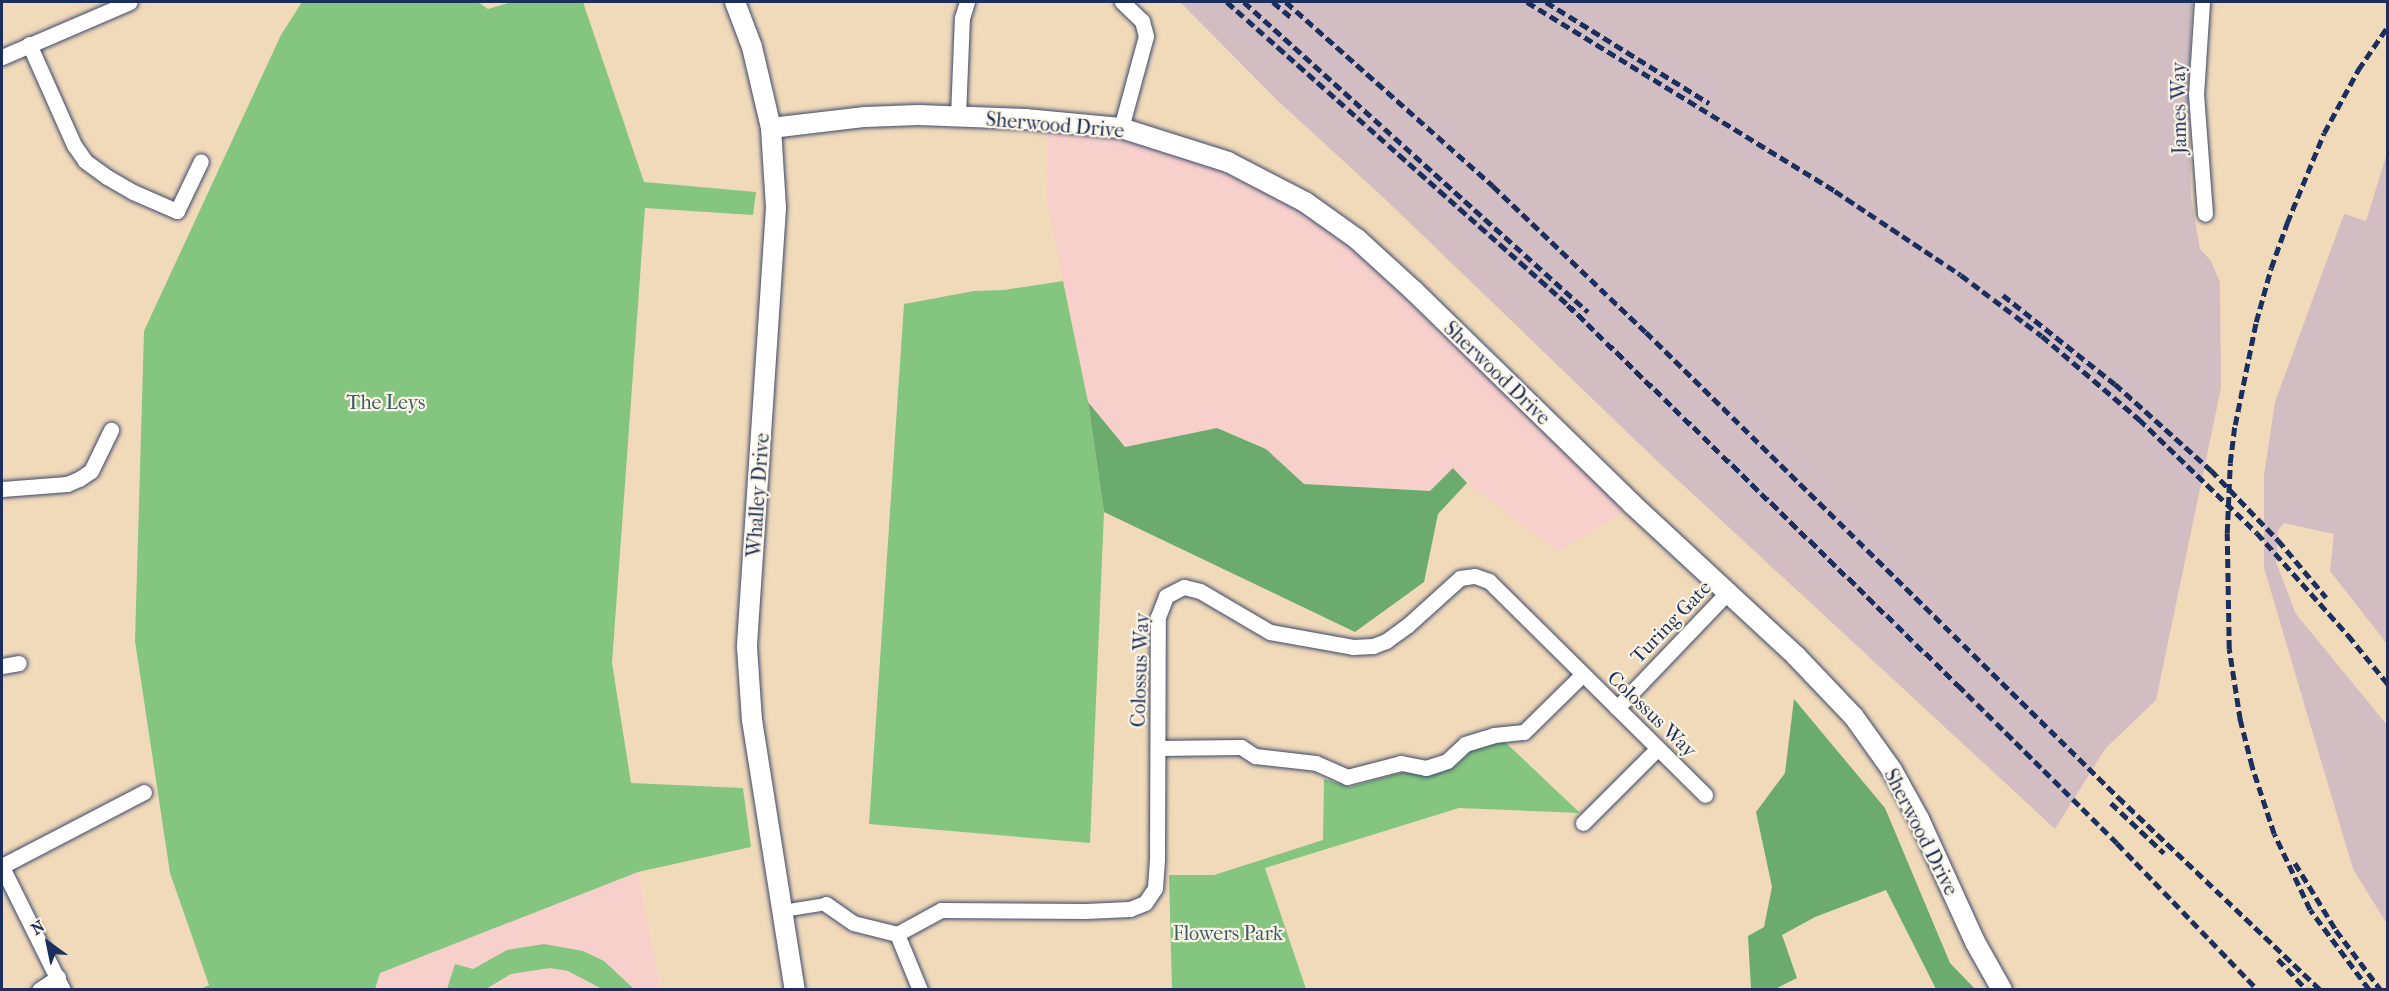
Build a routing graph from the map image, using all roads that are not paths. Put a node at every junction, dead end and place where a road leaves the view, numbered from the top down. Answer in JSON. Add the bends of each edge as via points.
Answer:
{"nodes":[{"id":1,"x":130,"y":2,"type":"edge"},
{"id":2,"x":735,"y":2,"type":"edge"},
{"id":3,"x":967,"y":2,"type":"edge"},
{"id":4,"x":1122,"y":2,"type":"edge"},
{"id":5,"x":2202,"y":2,"type":"edge"},
{"id":6,"x":29,"y":44,"type":"junction"},
{"id":7,"x":2,"y":57,"type":"edge"},
{"id":8,"x":958,"y":116,"type":"junction"},
{"id":9,"x":771,"y":128,"type":"junction"},
{"id":10,"x":1121,"y":128,"type":"junction"},
{"id":11,"x":201,"y":161,"type":"dead end"},
{"id":12,"x":2205,"y":214,"type":"dead end"},
{"id":13,"x":111,"y":430,"type":"dead end"},
{"id":14,"x":2,"y":489,"type":"edge"},
{"id":15,"x":1729,"y":591,"type":"junction"},
{"id":16,"x":19,"y":663,"type":"dead end"},
{"id":17,"x":2,"y":666,"type":"edge"},
{"id":18,"x":1582,"y":675,"type":"junction"},
{"id":19,"x":1617,"y":708,"type":"junction"},
{"id":20,"x":1158,"y":748,"type":"junction"},
{"id":21,"x":1657,"y":749,"type":"junction"},
{"id":22,"x":144,"y":792,"type":"dead end"},
{"id":23,"x":1705,"y":795,"type":"dead end"},
{"id":24,"x":1583,"y":823,"type":"dead end"},
{"id":25,"x":2,"y":867,"type":"edge"},
{"id":26,"x":826,"y":904,"type":"joint"},
{"id":27,"x":783,"y":911,"type":"junction"},
{"id":28,"x":897,"y":934,"type":"junction"},
{"id":29,"x":60,"y":983,"type":"edge"},
{"id":30,"x":39,"y":990,"type":"edge"},
{"id":31,"x":795,"y":990,"type":"edge"},
{"id":32,"x":920,"y":990,"type":"edge"},
{"id":33,"x":2002,"y":990,"type":"edge"}],
"edges":[{"from":1,"to":6,"type":"street"},
{"from":2,"to":9,"type":"street","name":"Whalley Drive","via":[[752,47]]},
{"from":3,"to":8,"type":"street","via":[[962,18]]},
{"from":4,"to":10,"type":"street","via":[[1142,21],[1146,36]]},
{"from":5,"to":12,"type":"street","name":"James Way","via":[[2196,94]]},
{"from":6,"to":7,"type":"street"},
{"from":6,"to":11,"type":"street","via":[[74,145],[106,177],[177,211]]},
{"from":8,"to":9,"type":"street","name":"Sherwood Drive","via":[[864,117]]},
{"from":8,"to":10,"type":"street","name":"Sherwood Drive"},
{"from":9,"to":27,"type":"street","name":"Whalley Drive","via":[[776,208],[747,647],[752,720]]},
{"from":10,"to":15,"type":"street","name":"Sherwood Drive","via":[[1228,162],[1305,202],[1357,239],[1632,504]]},
{"from":13,"to":14,"type":"street","via":[[91,471],[80,479],[67,484]]},
{"from":15,"to":19,"type":"street","name":"Turing Gate"},
{"from":15,"to":33,"type":"street","name":"Sherwood Drive","via":[[1854,717],[1892,770]]},
{"from":16,"to":17,"type":"street"},
{"from":18,"to":19,"type":"street","name":"Colossus Way"},
{"from":18,"to":20,"type":"street","via":[[1524,732],[1494,735],[1465,744],[1447,761],[1426,768],[1401,763],[1347,777],[1316,763],[1255,756],[1241,747]]},
{"from":18,"to":20,"type":"street","name":"Colossus Way","via":[[1489,581],[1474,576],[1451,584],[1386,641],[1353,647],[1270,632],[1200,591],[1184,587],[1166,596],[1158,617]]},
{"from":19,"to":21,"type":"street","name":"Colossus Way"},
{"from":20,"to":28,"type":"street","name":"Colossus Way","via":[[1155,888],[1145,903],[1130,909],[1085,911],[941,910]]},
{"from":21,"to":23,"type":"street","name":"Colossus Way"},
{"from":21,"to":24,"type":"street"},
{"from":22,"to":25,"type":"street"},
{"from":25,"to":29,"type":"street"},
{"from":26,"to":27,"type":"street"},
{"from":26,"to":28,"type":"street","via":[[853,923]]},
{"from":27,"to":31,"type":"street","name":"Whalley Drive"},
{"from":28,"to":32,"type":"street"},
{"from":29,"to":30,"type":"street"}]}
